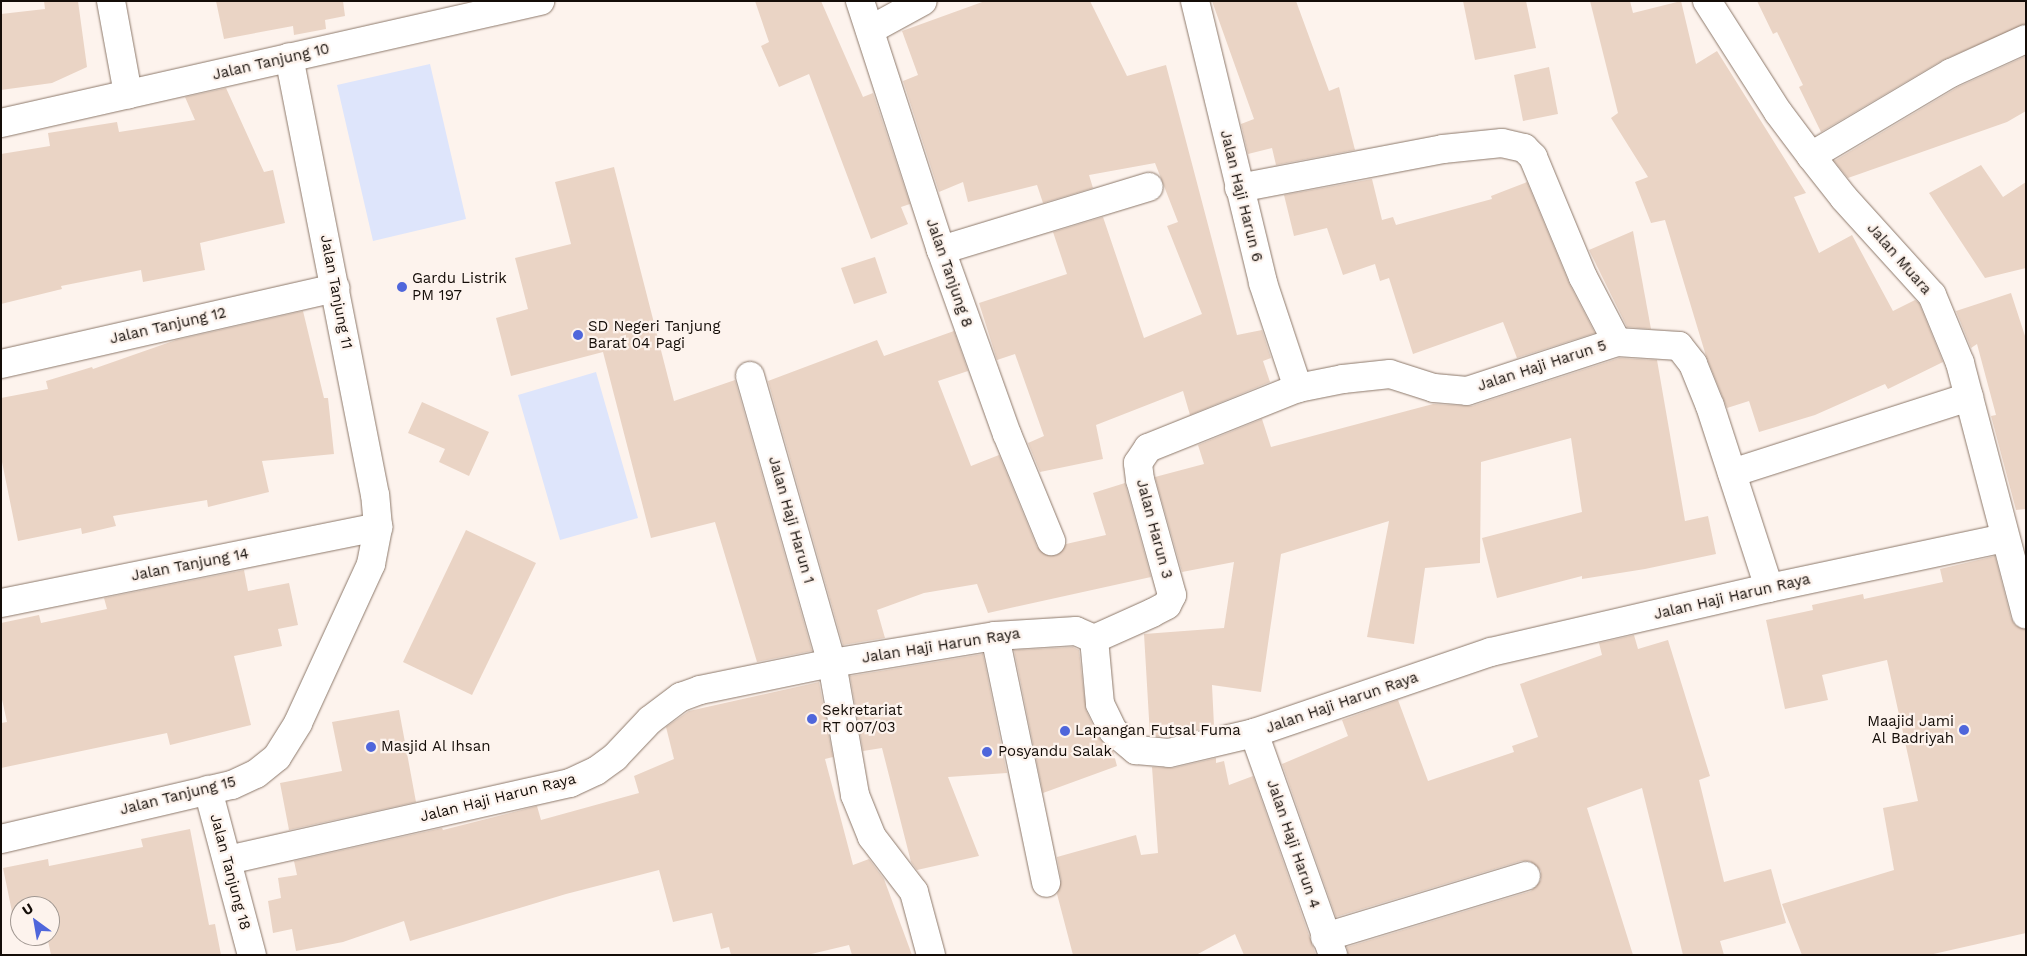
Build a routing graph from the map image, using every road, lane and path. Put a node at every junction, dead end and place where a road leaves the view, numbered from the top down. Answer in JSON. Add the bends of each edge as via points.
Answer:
{"nodes":[{"id":1,"x":111,"y":1,"type":"edge"},
{"id":2,"x":540,"y":1,"type":"edge"},
{"id":3,"x":860,"y":1,"type":"edge"},
{"id":4,"x":923,"y":1,"type":"edge"},
{"id":5,"x":1195,"y":1,"type":"edge"},
{"id":6,"x":1707,"y":1,"type":"edge"},
{"id":7,"x":870,"y":30,"type":"junction"},
{"id":8,"x":2026,"y":39,"type":"edge"},
{"id":9,"x":289,"y":57,"type":"junction"},
{"id":10,"x":128,"y":94,"type":"junction"},
{"id":11,"x":1,"y":123,"type":"edge"},
{"id":12,"x":1811,"y":156,"type":"junction"},
{"id":13,"x":1149,"y":187,"type":"dead end"},
{"id":14,"x":1239,"y":188,"type":"junction"},
{"id":15,"x":941,"y":250,"type":"junction"},
{"id":16,"x":335,"y":288,"type":"junction"},
{"id":17,"x":1617,"y":342,"type":"junction"},
{"id":18,"x":1,"y":364,"type":"edge"},
{"id":19,"x":750,"y":376,"type":"dead end"},
{"id":20,"x":1298,"y":388,"type":"junction"},
{"id":21,"x":1969,"y":397,"type":"junction"},
{"id":22,"x":1732,"y":473,"type":"junction"},
{"id":23,"x":378,"y":527,"type":"junction"},
{"id":24,"x":2004,"y":538,"type":"junction"},
{"id":25,"x":1051,"y":540,"type":"dead end"},
{"id":26,"x":1769,"y":588,"type":"junction"},
{"id":27,"x":1,"y":603,"type":"edge"},
{"id":28,"x":2026,"y":614,"type":"edge"},
{"id":29,"x":995,"y":636,"type":"junction"},
{"id":30,"x":1094,"y":639,"type":"junction"},
{"id":31,"x":832,"y":663,"type":"junction"},
{"id":32,"x":1254,"y":733,"type":"junction"},
{"id":33,"x":208,"y":790,"type":"junction"},
{"id":34,"x":1,"y":839,"type":"edge"},
{"id":35,"x":228,"y":860,"type":"junction"},
{"id":36,"x":1526,"y":876,"type":"dead end"},
{"id":37,"x":1046,"y":883,"type":"dead end"},
{"id":38,"x":1329,"y":946,"type":"edge"},
{"id":39,"x":252,"y":955,"type":"edge"},
{"id":40,"x":931,"y":955,"type":"edge"}],
"edges":[{"from":1,"to":10,"type":"street"},
{"from":2,"to":9,"type":"street","name":"Jalan Tanjung 10"},
{"from":3,"to":7,"type":"street","name":"Jalan Tanjung 8"},
{"from":4,"to":7,"type":"street"},
{"from":5,"to":14,"type":"street","name":"Jalan Haji Harun 6"},
{"from":6,"to":12,"type":"street","name":"Jalan Muara","via":[[1778,112]]},
{"from":7,"to":15,"type":"street","name":"Jalan Tanjung 8"},
{"from":8,"to":12,"type":"street","via":[[1943,77]]},
{"from":9,"to":10,"type":"street","name":"Jalan Tanjung 10"},
{"from":9,"to":16,"type":"street","name":"Jalan Tanjung 11"},
{"from":10,"to":11,"type":"street","name":"Jalan Tanjung 10"},
{"from":12,"to":21,"type":"street","name":"Jalan Muara","via":[[1844,198],[1932,295],[1960,363]]},
{"from":13,"to":15,"type":"street"},
{"from":14,"to":17,"type":"street","via":[[1443,149],[1502,143],[1524,148],[1533,157],[1583,277]]},
{"from":14,"to":20,"type":"street","name":"Jalan Haji Harun 6","via":[[1263,283]]},
{"from":15,"to":25,"type":"street","name":"Jalan Tanjung 8","via":[[1007,434]]},
{"from":16,"to":18,"type":"street","name":"Jalan Tanjung 12"},
{"from":16,"to":23,"type":"street","name":"Jalan Tanjung 11"},
{"from":17,"to":20,"type":"street","name":"Jalan Haji Harun 5","via":[[1467,390],[1434,388],[1390,374]]},
{"from":17,"to":22,"type":"street","name":"Jalan Haji Harun 5","via":[[1679,346],[1693,364]]},
{"from":19,"to":31,"type":"street","name":"Jalan Haji Harun 1"},
{"from":20,"to":30,"type":"street","name":"Jalan Harun 3","via":[[1141,453],[1138,463],[1140,480],[1172,595],[1167,605]]},
{"from":21,"to":22,"type":"street"},
{"from":21,"to":24,"type":"street","name":"Jalan Muara"},
{"from":22,"to":26,"type":"street","name":"Jalan Haji Harun 5"},
{"from":23,"to":27,"type":"street","name":"Jalan Tanjung 14"},
{"from":23,"to":33,"type":"street","name":"Jalan Tanjung 15","via":[[376,549],[358,594],[326,669],[286,744],[256,774]]},
{"from":24,"to":26,"type":"street","name":"Jalan Haji Harun Raya"},
{"from":24,"to":28,"type":"street","name":"Jalan Muara"},
{"from":26,"to":32,"type":"street","name":"Jalan Haji Harun Raya","via":[[1491,652]]},
{"from":29,"to":30,"type":"street","name":"Jalan Haji Harun Raya","via":[[1076,631]]},
{"from":29,"to":31,"type":"street","name":"Jalan Haji Harun Raya"},
{"from":29,"to":37,"type":"street"},
{"from":30,"to":32,"type":"street","name":"Jalan Haji Harun Raya","via":[[1100,704],[1113,731],[1136,750],[1169,753]]},
{"from":31,"to":35,"type":"street","name":"Jalan Haji Harun Raya","via":[[700,690],[681,697],[650,720],[596,772],[570,783]]},
{"from":31,"to":40,"type":"street","name":"Jalan Haji Harun 1","via":[[855,795],[872,837],[914,892]]},
{"from":32,"to":38,"type":"street","name":"Jalan Haji Harun 4"},
{"from":33,"to":34,"type":"street","name":"Jalan Tanjung 15"},
{"from":33,"to":35,"type":"street","name":"Jalan Tanjung 18"},
{"from":35,"to":39,"type":"street","name":"Jalan Tanjung 18"},
{"from":36,"to":38,"type":"street"}]}
